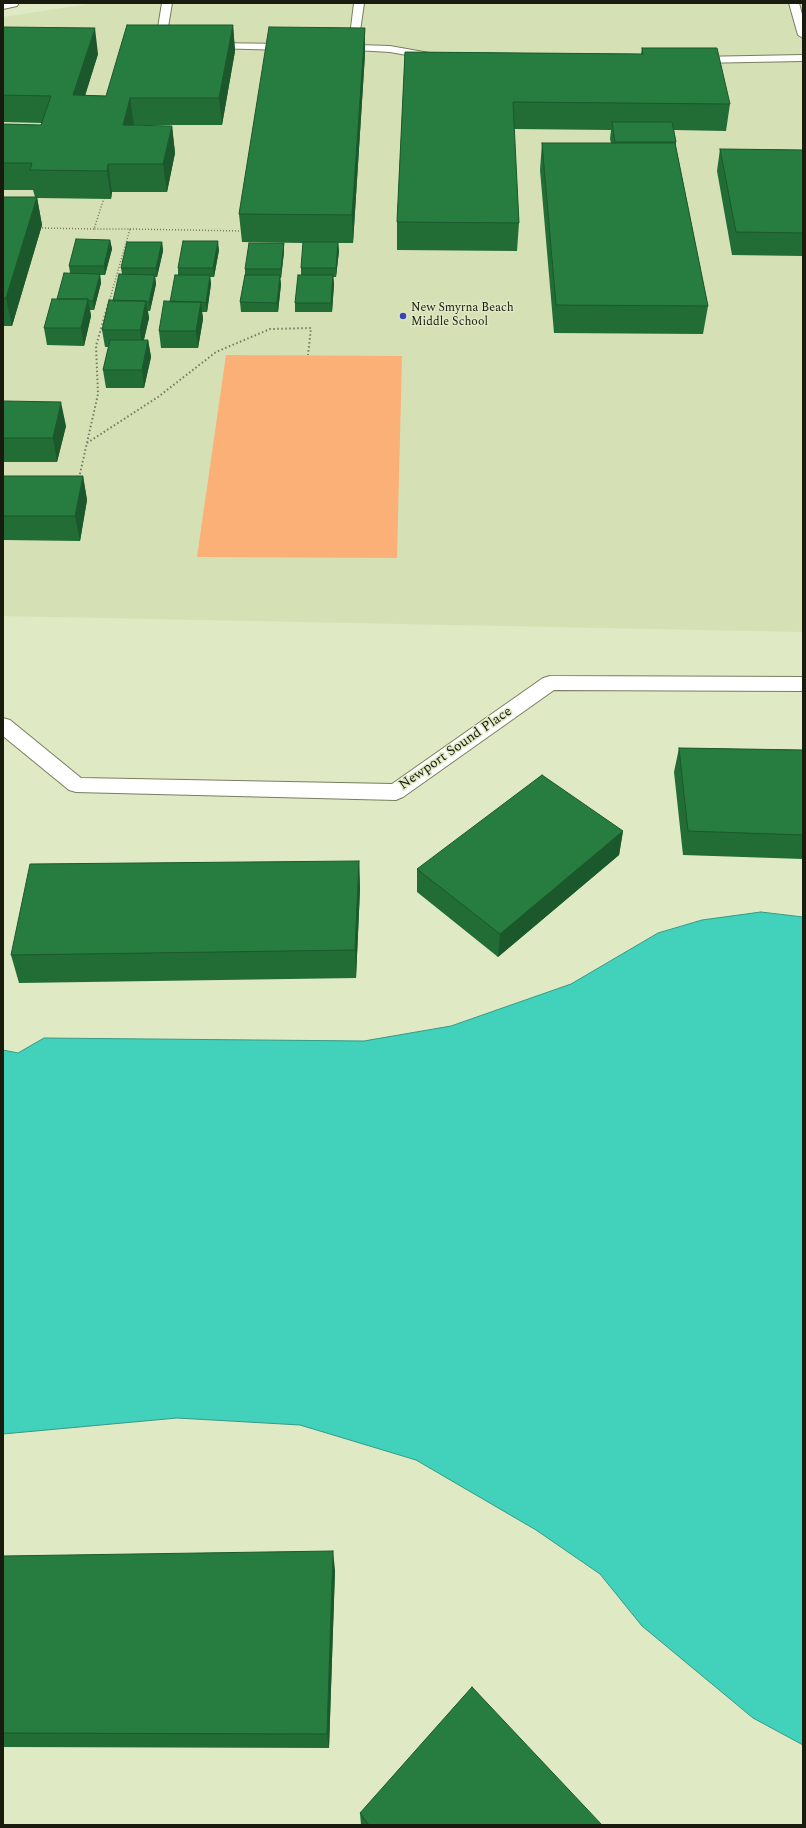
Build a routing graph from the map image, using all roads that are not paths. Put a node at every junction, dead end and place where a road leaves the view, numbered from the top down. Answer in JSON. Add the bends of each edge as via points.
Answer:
{"nodes":[{"id":1,"x":13,"y":3,"type":"edge"},
{"id":2,"x":167,"y":3,"type":"edge"},
{"id":3,"x":359,"y":3,"type":"edge"},
{"id":4,"x":794,"y":3,"type":"edge"},
{"id":5,"x":3,"y":5,"type":"edge"},
{"id":6,"x":803,"y":35,"type":"edge"},
{"id":7,"x":179,"y":46,"type":"edge"},
{"id":8,"x":203,"y":46,"type":"edge"},
{"id":9,"x":298,"y":47,"type":"edge"},
{"id":10,"x":329,"y":47,"type":"edge"},
{"id":11,"x":353,"y":48,"type":"junction"},
{"id":12,"x":443,"y":58,"type":"edge"},
{"id":13,"x":803,"y":58,"type":"edge"},
{"id":14,"x":689,"y":60,"type":"edge"},
{"id":15,"x":803,"y":684,"type":"edge"},
{"id":16,"x":3,"y":725,"type":"edge"}],
"edges":[{"from":1,"to":5,"type":"street"},
{"from":2,"to":7,"type":"lane","via":[[161,40]]},
{"from":3,"to":11,"type":"lane"},
{"from":4,"to":6,"type":"lane"},
{"from":8,"to":9,"type":"lane"},
{"from":10,"to":11,"type":"lane"},
{"from":11,"to":12,"type":"lane","via":[[402,50]]},
{"from":13,"to":14,"type":"lane"},
{"from":15,"to":16,"type":"street","name":"Newport Sound Place","via":[[550,683],[396,792],[76,785]]}]}
